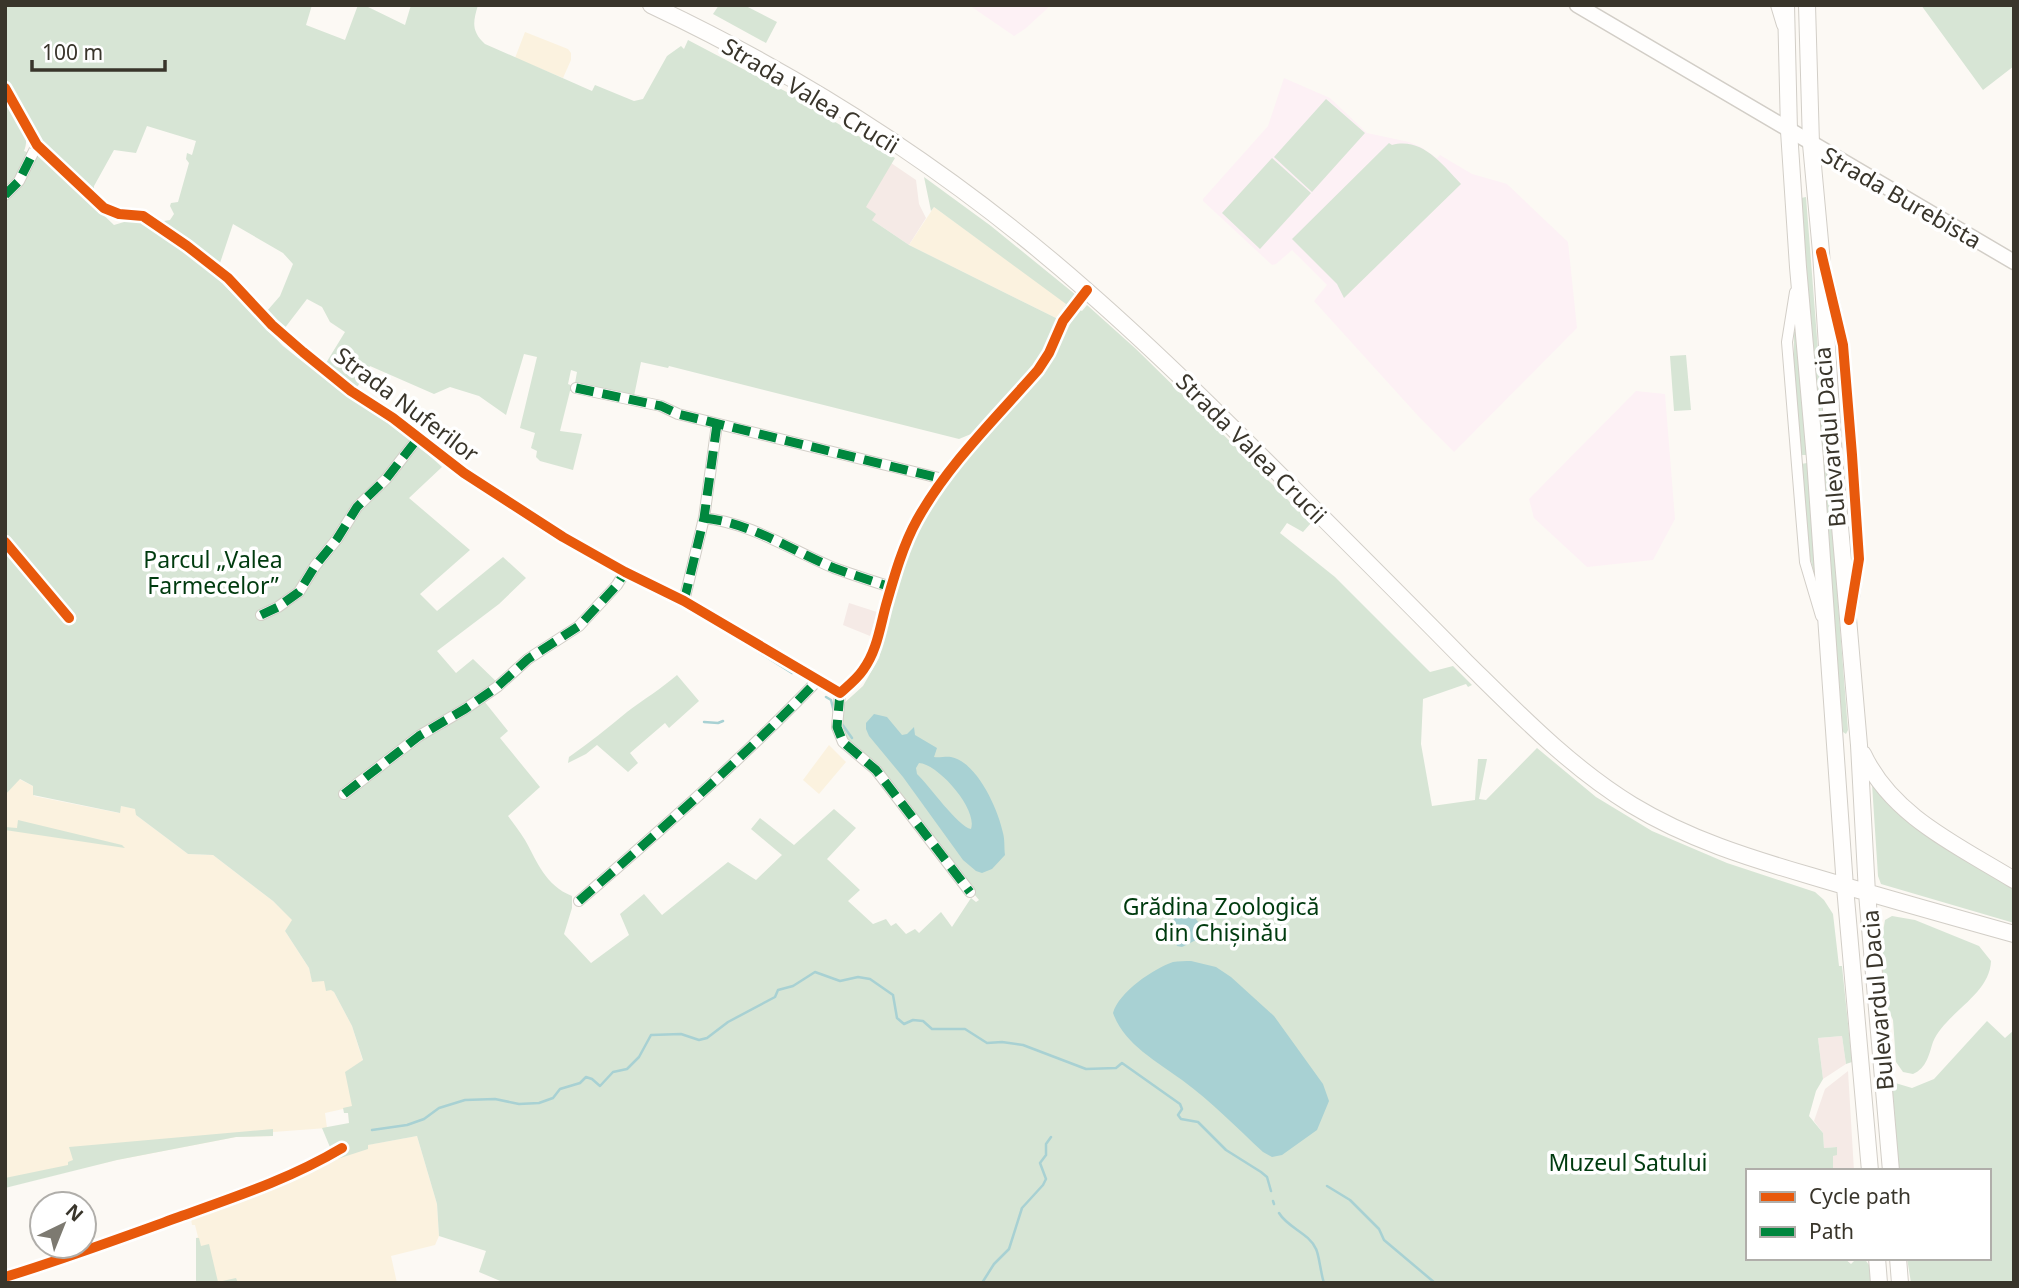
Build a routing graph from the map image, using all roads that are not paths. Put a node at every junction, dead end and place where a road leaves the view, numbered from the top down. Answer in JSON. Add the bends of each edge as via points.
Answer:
{"nodes":[{"id":1,"x":651,"y":5,"type":"edge"},
{"id":2,"x":1577,"y":5,"type":"edge"},
{"id":3,"x":1776,"y":5,"type":"edge"},
{"id":4,"x":1786,"y":5,"type":"edge"},
{"id":5,"x":1807,"y":5,"type":"edge"},
{"id":6,"x":1816,"y":5,"type":"edge"},
{"id":7,"x":1807,"y":23,"type":"junction"},
{"id":8,"x":1785,"y":32,"type":"junction"},
{"id":9,"x":5,"y":89,"type":"edge"},
{"id":10,"x":1789,"y":131,"type":"junction"},
{"id":11,"x":1811,"y":144,"type":"junction"},
{"id":12,"x":37,"y":145,"type":"junction"},
{"id":13,"x":5,"y":195,"type":"edge"},
{"id":14,"x":2014,"y":262,"type":"edge"},
{"id":15,"x":1087,"y":290,"type":"junction"},
{"id":16,"x":576,"y":388,"type":"dead end"},
{"id":17,"x":717,"y":424,"type":"junction"},
{"id":18,"x":419,"y":437,"type":"junction"},
{"id":19,"x":943,"y":479,"type":"junction"},
{"id":20,"x":704,"y":518,"type":"junction"},
{"id":21,"x":5,"y":542,"type":"edge"},
{"id":22,"x":625,"y":572,"type":"junction"},
{"id":23,"x":891,"y":587,"type":"junction"},
{"id":24,"x":684,"y":601,"type":"junction"},
{"id":25,"x":261,"y":615,"type":"dead end"},
{"id":26,"x":69,"y":618,"type":"dead end"},
{"id":27,"x":818,"y":680,"type":"junction"},
{"id":28,"x":840,"y":693,"type":"junction"},
{"id":29,"x":1835,"y":744,"type":"junction"},
{"id":30,"x":1859,"y":745,"type":"junction"},
{"id":31,"x":344,"y":794,"type":"dead end"},
{"id":32,"x":2014,"y":880,"type":"edge"},
{"id":33,"x":1845,"y":887,"type":"junction"},
{"id":34,"x":970,"y":892,"type":"dead end"},
{"id":35,"x":1867,"y":893,"type":"junction"},
{"id":36,"x":579,"y":901,"type":"dead end"},
{"id":37,"x":2014,"y":934,"type":"edge"},
{"id":38,"x":342,"y":1148,"type":"dead end"},
{"id":39,"x":1870,"y":1169,"type":"edge"},
{"id":40,"x":1891,"y":1169,"type":"edge"},
{"id":41,"x":1877,"y":1260,"type":"edge"},
{"id":42,"x":1898,"y":1260,"type":"edge"},
{"id":43,"x":5,"y":1277,"type":"edge"},
{"id":44,"x":1879,"y":1283,"type":"edge"},
{"id":45,"x":1900,"y":1283,"type":"edge"}],
"edges":[{"from":1,"to":15,"type":"main road","name":"Strada Valea Crucii","via":[[752,57],[872,128],[955,185]]},
{"from":2,"to":10,"type":"main road","name":"Strada Burebista"},
{"from":3,"to":8,"type":"street","name":"Bulevardul Dacia"},
{"from":4,"to":8,"type":"main road","name":"Bulevardul Dacia"},
{"from":5,"to":7,"type":"main road","name":"Bulevardul Dacia"},
{"from":6,"to":7,"type":"street","name":"Bulevardul Dacia"},
{"from":7,"to":11,"type":"main road","name":"Bulevardul Dacia"},
{"from":8,"to":10,"type":"main road","name":"Bulevardul Dacia"},
{"from":9,"to":12,"type":"street","name":"Strada Nuferilor"},
{"from":10,"to":11,"type":"main road","name":"Strada Burebista"},
{"from":10,"to":29,"type":"main road","name":"Bulevardul Dacia"},
{"from":11,"to":14,"type":"main road","name":"Strada Burebista"},
{"from":11,"to":30,"type":"main road","name":"Bulevardul Dacia"},
{"from":12,"to":13,"type":"street","via":[[19,181]]},
{"from":12,"to":18,"type":"street","name":"Strada Nuferilor","via":[[104,208],[119,215],[143,216],[187,246],[228,278],[303,352]]},
{"from":15,"to":19,"type":"street","via":[[1063,321],[1038,370]]},
{"from":15,"to":33,"type":"main road","name":"Strada Valea Crucii","via":[[1515,711],[1593,778],[1664,824],[1709,844]]},
{"from":16,"to":17,"type":"street","via":[[661,406]]},
{"from":17,"to":19,"type":"street"},
{"from":17,"to":20,"type":"street"},
{"from":18,"to":22,"type":"street","name":"Strada Nuferilor","via":[[512,505]]},
{"from":18,"to":25,"type":"street","name":"Strada Nuferilor","via":[[357,507],[299,592]]},
{"from":19,"to":23,"type":"street","via":[[916,522]]},
{"from":20,"to":23,"type":"street","via":[[745,526],[835,568]]},
{"from":20,"to":24,"type":"street"},
{"from":21,"to":26,"type":"street"},
{"from":22,"to":24,"type":"street","name":"Strada Nuferilor"},
{"from":22,"to":31,"type":"street","via":[[579,626],[465,709],[411,741]]},
{"from":23,"to":28,"type":"street","via":[[874,651],[859,677]]},
{"from":24,"to":27,"type":"street","name":"Strada Nuferilor"},
{"from":27,"to":28,"type":"street","name":"Strada Nuferilor"},
{"from":27,"to":36,"type":"street","via":[[689,806]]},
{"from":28,"to":34,"type":"street","via":[[837,727],[843,742],[876,770]]},
{"from":29,"to":30,"type":"main road"},
{"from":29,"to":33,"type":"main road","name":"Bulevardul Dacia"},
{"from":30,"to":32,"type":"main road","via":[[1875,779],[1897,804]]},
{"from":30,"to":35,"type":"main road","name":"Bulevardul Dacia"},
{"from":33,"to":35,"type":"main road","name":"Strada Valea Crucii"},
{"from":33,"to":39,"type":"main road","name":"Bulevardul Dacia"},
{"from":35,"to":37,"type":"main road","name":"Strada Valea Crucii"},
{"from":35,"to":40,"type":"main road","name":"Bulevardul Dacia"},
{"from":38,"to":43,"type":"street","via":[[302,1171],[237,1198]]},
{"from":41,"to":44,"type":"main road"},
{"from":42,"to":45,"type":"main road"}]}
